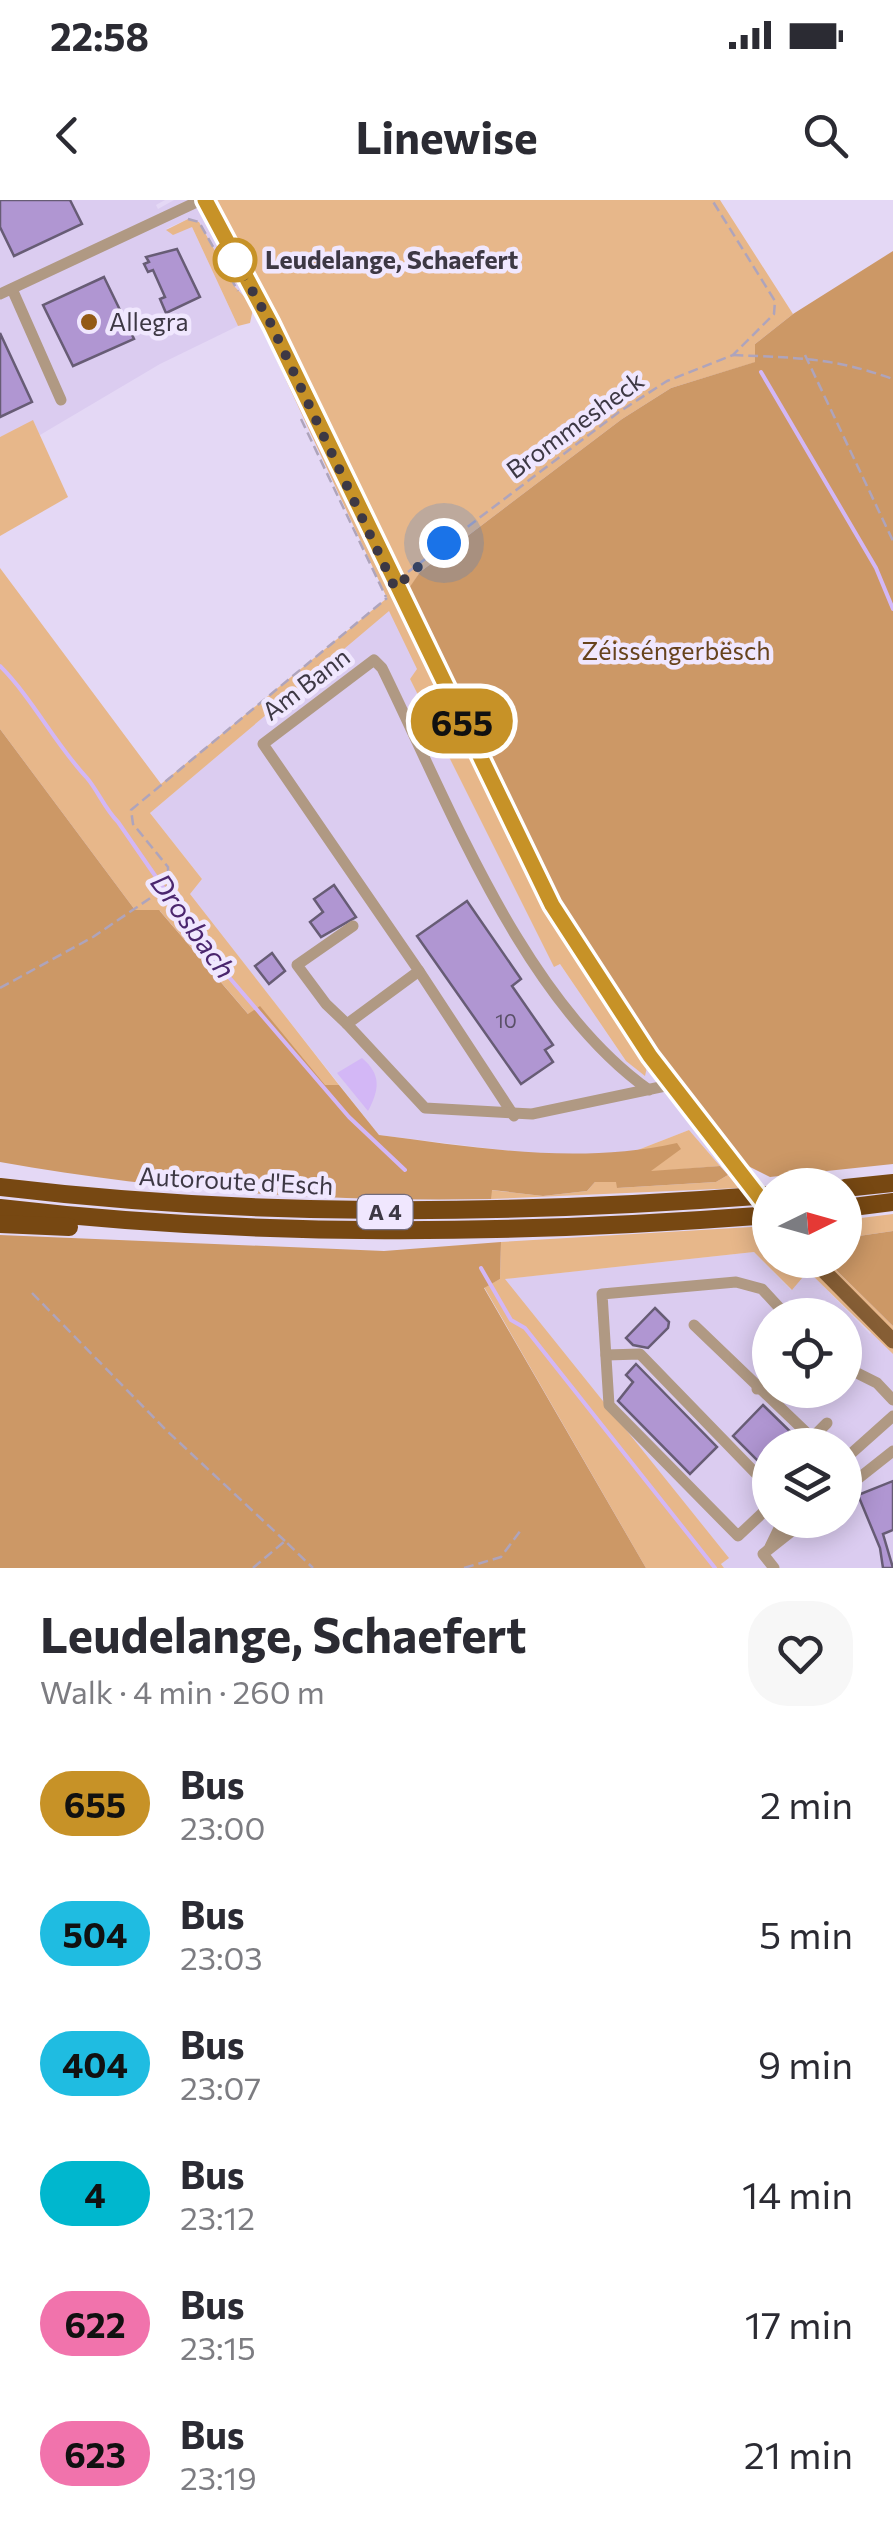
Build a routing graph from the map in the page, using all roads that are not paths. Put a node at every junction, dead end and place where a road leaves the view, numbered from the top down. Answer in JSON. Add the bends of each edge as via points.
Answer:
{"nodes":[{"id":1,"x":203,"y":200,"type":"edge"},
{"id":2,"x":6,"y":292,"type":"edge"},
{"id":3,"x":61,"y":400,"type":"dead end"},
{"id":4,"x":352,"y":926,"type":"dead end"},
{"id":5,"x":419,"y":971,"type":"junction"},
{"id":6,"x":347,"y":1024,"type":"junction"},
{"id":7,"x":670,"y":1086,"type":"junction"},
{"id":8,"x":649,"y":1090,"type":"junction"},
{"id":9,"x":514,"y":1116,"type":"junction"},
{"id":10,"x":0,"y":1179,"type":"edge"},
{"id":11,"x":893,"y":1182,"type":"edge"},
{"id":12,"x":862,"y":1186,"type":"edge"},
{"id":13,"x":0,"y":1187,"type":"edge"},
{"id":14,"x":752,"y":1191,"type":"edge"},
{"id":15,"x":62,"y":1194,"type":"junction"},
{"id":16,"x":752,"y":1196,"type":"edge"},
{"id":17,"x":893,"y":1202,"type":"edge"},
{"id":18,"x":862,"y":1206,"type":"edge"},
{"id":19,"x":0,"y":1208,"type":"edge"},
{"id":20,"x":752,"y":1214,"type":"edge"},
{"id":21,"x":0,"y":1224,"type":"edge"},
{"id":22,"x":447,"y":1232,"type":"junction"},
{"id":23,"x":831,"y":1278,"type":"edge"},
{"id":24,"x":770,"y":1298,"type":"edge"},
{"id":25,"x":694,"y":1326,"type":"dead end"},
{"id":26,"x":893,"y":1340,"type":"edge"},
{"id":27,"x":606,"y":1355,"type":"junction"},
{"id":28,"x":862,"y":1376,"type":"edge"},
{"id":29,"x":752,"y":1384,"type":"edge"},
{"id":30,"x":893,"y":1400,"type":"edge"},
{"id":31,"x":778,"y":1408,"type":"edge"},
{"id":32,"x":893,"y":1416,"type":"edge"},
{"id":33,"x":827,"y":1422,"type":"dead end"},
{"id":34,"x":862,"y":1443,"type":"edge"},
{"id":35,"x":893,"y":1451,"type":"edge"},
{"id":36,"x":752,"y":1469,"type":"edge"},
{"id":37,"x":862,"y":1476,"type":"edge"},
{"id":38,"x":752,"y":1523,"type":"edge"},
{"id":39,"x":774,"y":1538,"type":"edge"},
{"id":40,"x":783,"y":1538,"type":"edge"},
{"id":41,"x":768,"y":1550,"type":"junction"},
{"id":42,"x":774,"y":1568,"type":"edge"}],
"edges":[{"from":1,"to":2,"type":"street"},
{"from":1,"to":7,"type":"main road","via":[[271,324],[390,594],[552,905]]},
{"from":2,"to":3,"type":"street"},
{"from":4,"to":6,"type":"street","via":[[297,964]]},
{"from":5,"to":6,"type":"street"},
{"from":5,"to":8,"type":"street","name":"Am Bann","via":[[263,744],[374,660],[464,834],[481,881],[579,1026]]},
{"from":5,"to":9,"type":"street","name":"Am Bann"},
{"from":6,"to":9,"type":"street","via":[[425,1108]]},
{"from":7,"to":8,"type":"street"},
{"from":7,"to":14,"type":"main road","bridge":true},
{"from":8,"to":9,"type":"street"},
{"from":10,"to":15,"type":"highway"},
{"from":11,"to":12,"type":"highway"},
{"from":13,"to":15,"type":"highway","name":"Autoroute d'Esch","number":"A 4"},
{"from":15,"to":16,"type":"highway","name":"Autoroute d'Esch","number":"A 4","via":[[238,1209],[446,1214]]},
{"from":17,"to":18,"type":"highway"},
{"from":19,"to":22,"type":"highway","name":"Autoroute d'Esch","number":"A 4","via":[[236,1230]]},
{"from":20,"to":22,"type":"highway","name":"Autoroute d'Esch","number":"A 4"},
{"from":21,"to":22,"type":"highway","number":"A 4","via":[[382,1242]]},
{"from":23,"to":26,"type":"main road"},
{"from":24,"to":27,"type":"street","via":[[736,1282],[602,1294]]},
{"from":25,"to":29,"type":"street"},
{"from":27,"to":36,"type":"street","via":[[640,1354]]},
{"from":27,"to":38,"type":"street","via":[[609,1405],[738,1536]]},
{"from":28,"to":30,"type":"street"},
{"from":31,"to":33,"type":"street","via":[[812,1438]]},
{"from":32,"to":34,"type":"street"},
{"from":35,"to":37,"type":"street"},
{"from":39,"to":41,"type":"street"},
{"from":40,"to":41,"type":"street"},
{"from":41,"to":42,"type":"street","via":[[763,1554]]}]}
